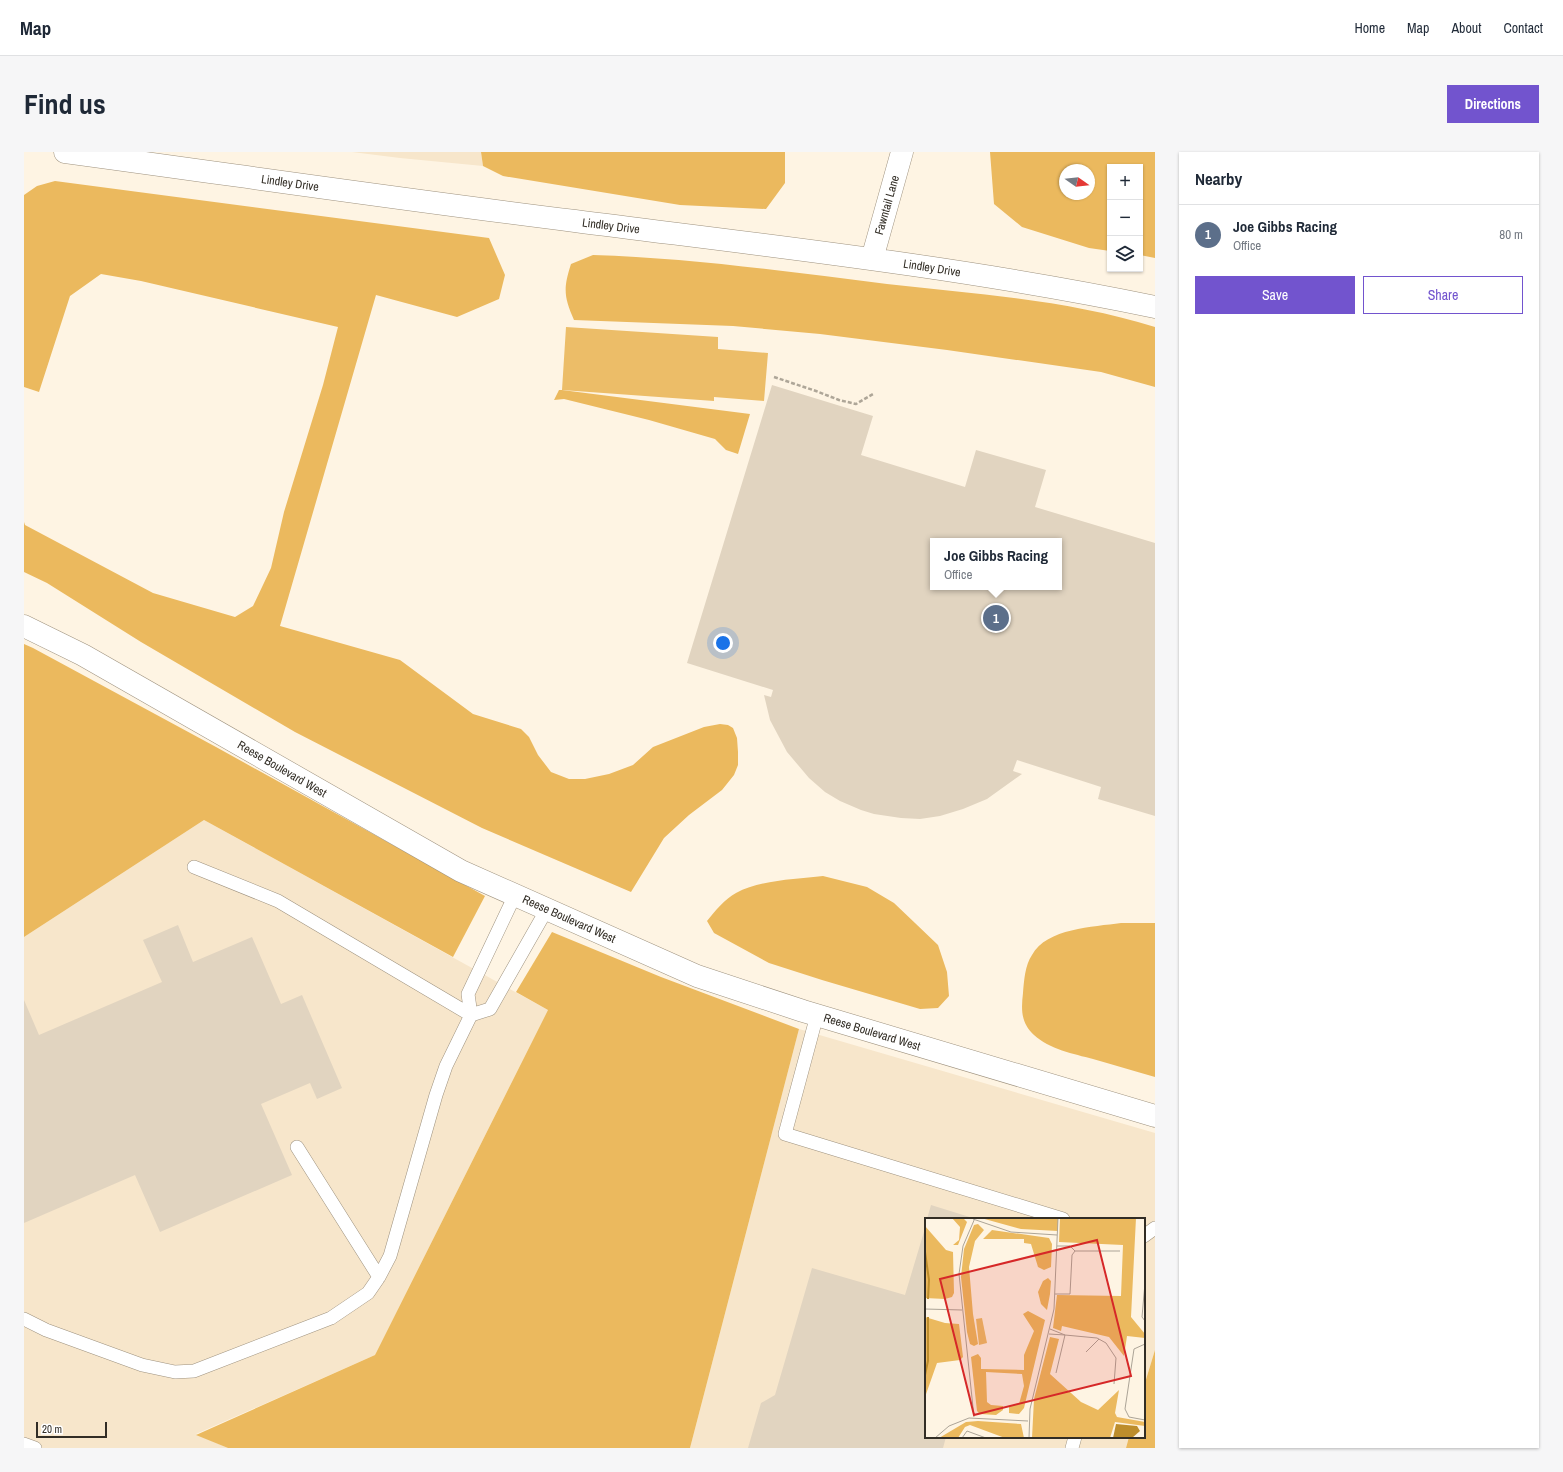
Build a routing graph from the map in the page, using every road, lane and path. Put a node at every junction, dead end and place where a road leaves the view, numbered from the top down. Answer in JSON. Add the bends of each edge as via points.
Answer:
{"nodes":[{"id":1,"x":65,"y":152,"type":"edge"},
{"id":2,"x":902,"y":152,"type":"edge"},
{"id":3,"x":872,"y":259,"type":"junction"},
{"id":4,"x":1155,"y":307,"type":"edge"},
{"id":5,"x":774,"y":377,"type":"dead end"},
{"id":6,"x":873,"y":394,"type":"dead end"},
{"id":7,"x":24,"y":626,"type":"edge"},
{"id":8,"x":194,"y":867,"type":"dead end"},
{"id":9,"x":515,"y":895,"type":"junction"},
{"id":10,"x":547,"y":909,"type":"junction"},
{"id":11,"x":471,"y":1015,"type":"junction"},
{"id":12,"x":817,"y":1015,"type":"junction"},
{"id":13,"x":1155,"y":1116,"type":"edge"},
{"id":14,"x":297,"y":1147,"type":"dead end"},
{"id":15,"x":1060,"y":1218,"type":"edge"},
{"id":16,"x":1155,"y":1228,"type":"edge"},
{"id":17,"x":1145,"y":1235,"type":"edge"},
{"id":18,"x":379,"y":1277,"type":"junction"},
{"id":19,"x":24,"y":1319,"type":"edge"},
{"id":20,"x":1075,"y":1438,"type":"edge"},
{"id":21,"x":24,"y":1444,"type":"edge"},
{"id":22,"x":35,"y":1448,"type":"edge"},
{"id":23,"x":1072,"y":1448,"type":"edge"}],
"edges":[{"from":1,"to":3,"type":"street","name":"Lindley Drive"},
{"from":2,"to":3,"type":"street","name":"Fawntail Lane"},
{"from":3,"to":4,"type":"street","name":"Lindley Drive","via":[[1070,289]]},
{"from":5,"to":6,"type":"path","via":[[856,404]]},
{"from":7,"to":9,"type":"street","name":"Reese Boulevard West","via":[[83,656],[461,870]]},
{"from":8,"to":11,"type":"lane","via":[[278,901]]},
{"from":9,"to":10,"type":"street","name":"Reese Boulevard West"},
{"from":9,"to":11,"type":"lane","via":[[468,994]]},
{"from":10,"to":11,"type":"lane","via":[[490,1009]]},
{"from":10,"to":12,"type":"street","name":"Reese Boulevard West","via":[[697,976]]},
{"from":11,"to":18,"type":"lane","via":[[446,1066],[390,1256]]},
{"from":12,"to":13,"type":"street","name":"Reese Boulevard West"},
{"from":12,"to":15,"type":"lane","via":[[785,1134]]},
{"from":14,"to":18,"type":"lane"},
{"from":16,"to":17,"type":"lane"},
{"from":18,"to":19,"type":"lane","via":[[368,1293],[331,1318],[194,1371],[175,1372],[142,1365],[46,1330]]},
{"from":20,"to":23,"type":"lane"},
{"from":21,"to":22,"type":"lane"}]}
